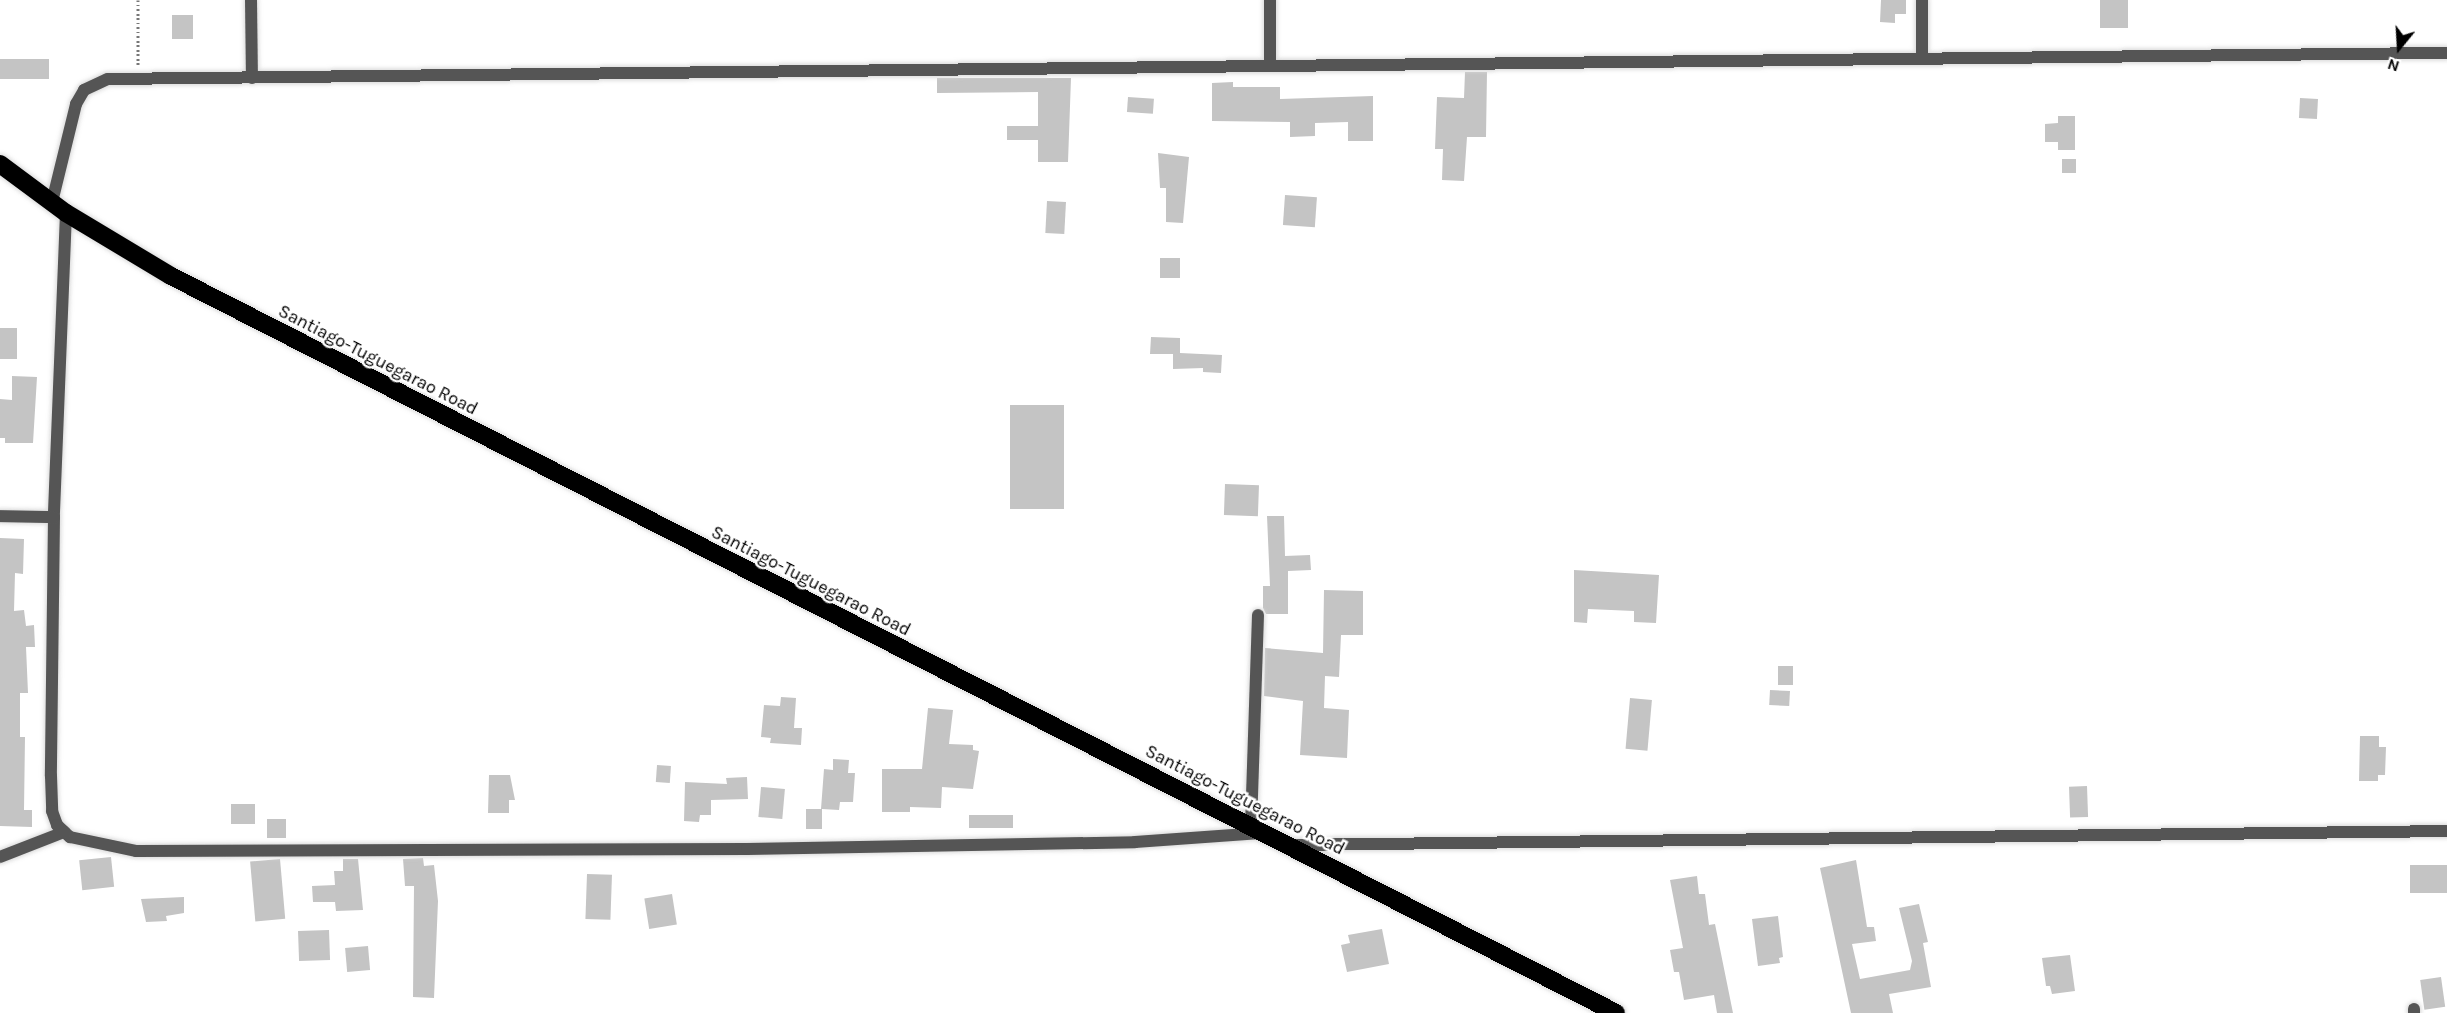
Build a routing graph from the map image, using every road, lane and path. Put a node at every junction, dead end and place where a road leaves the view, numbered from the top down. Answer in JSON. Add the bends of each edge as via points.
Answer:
{"nodes":[{"id":1,"x":138,"y":0,"type":"edge"},
{"id":2,"x":251,"y":0,"type":"edge"},
{"id":3,"x":1270,"y":0,"type":"edge"},
{"id":4,"x":1922,"y":0,"type":"edge"},
{"id":5,"x":2447,"y":53,"type":"edge"},
{"id":6,"x":1923,"y":58,"type":"junction"},
{"id":7,"x":1270,"y":66,"type":"junction"},
{"id":8,"x":252,"y":78,"type":"junction"},
{"id":9,"x":138,"y":79,"type":"junction"},
{"id":10,"x":0,"y":164,"type":"edge"},
{"id":11,"x":59,"y":208,"type":"junction"},
{"id":12,"x":0,"y":516,"type":"edge"},
{"id":13,"x":54,"y":517,"type":"junction"},
{"id":14,"x":1258,"y":615,"type":"dead end"},
{"id":15,"x":1258,"y":830,"type":"junction"},
{"id":16,"x":2447,"y":831,"type":"edge"},
{"id":17,"x":64,"y":832,"type":"junction"},
{"id":18,"x":1288,"y":845,"type":"junction"},
{"id":19,"x":0,"y":857,"type":"edge"},
{"id":20,"x":1616,"y":1013,"type":"edge"}],
"edges":[{"from":1,"to":9,"type":"path"},
{"from":2,"to":8,"type":"street"},
{"from":3,"to":7,"type":"street"},
{"from":4,"to":6,"type":"street"},
{"from":5,"to":6,"type":"street"},
{"from":6,"to":7,"type":"street"},
{"from":7,"to":8,"type":"street"},
{"from":8,"to":9,"type":"street"},
{"from":9,"to":11,"type":"street","via":[[108,79],[84,90],[71,121]]},
{"from":10,"to":11,"type":"highway","name":"Santiago-Tuguegarao Road"},
{"from":11,"to":13,"type":"street"},
{"from":11,"to":15,"type":"highway","name":"Santiago-Tuguegarao Road","via":[[171,276],[307,347]]},
{"from":12,"to":13,"type":"street"},
{"from":13,"to":17,"type":"street","via":[[52,812]]},
{"from":14,"to":15,"type":"street"},
{"from":15,"to":17,"type":"street","via":[[1135,842],[759,849],[136,851],[86,842]]},
{"from":15,"to":18,"type":"highway","name":"Santiago-Tuguegarao Road"},
{"from":16,"to":18,"type":"street"},
{"from":17,"to":19,"type":"street"},
{"from":18,"to":20,"type":"highway","name":"Santiago-Tuguegarao Road"}]}
